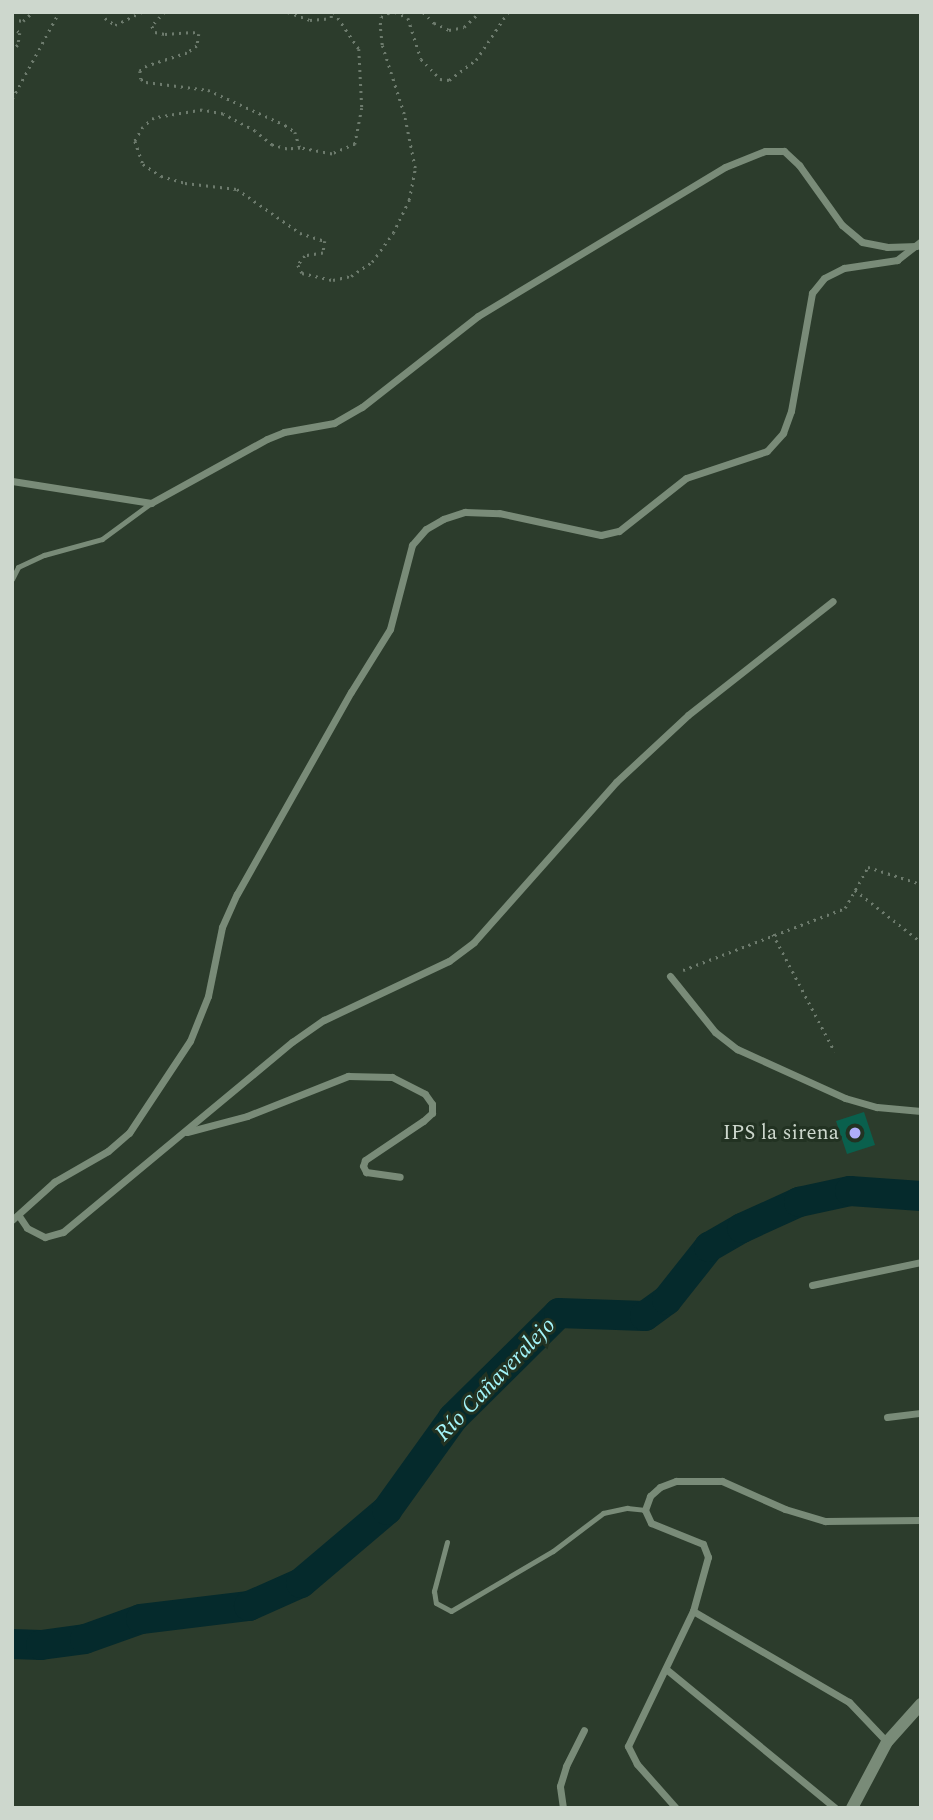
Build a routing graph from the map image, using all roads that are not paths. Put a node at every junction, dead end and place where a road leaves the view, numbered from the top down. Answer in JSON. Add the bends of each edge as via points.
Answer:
{"nodes":[{"id":1,"x":919,"y":244,"type":"edge"},
{"id":2,"x":12,"y":481,"type":"edge"},
{"id":3,"x":151,"y":503,"type":"junction"},
{"id":4,"x":12,"y":579,"type":"edge"},
{"id":5,"x":833,"y":601,"type":"dead end"},
{"id":6,"x":670,"y":976,"type":"road end"},
{"id":7,"x":921,"y":1111,"type":"edge"},
{"id":8,"x":183,"y":1133,"type":"junction"},
{"id":9,"x":400,"y":1177,"type":"dead end"},
{"id":10,"x":16,"y":1218,"type":"edge"},
{"id":11,"x":921,"y":1262,"type":"edge"},
{"id":12,"x":812,"y":1285,"type":"dead end"},
{"id":13,"x":921,"y":1413,"type":"edge"},
{"id":14,"x":887,"y":1418,"type":"dead end"},
{"id":15,"x":645,"y":1510,"type":"junction"},
{"id":16,"x":921,"y":1520,"type":"edge"},
{"id":17,"x":447,"y":1542,"type":"dead end"},
{"id":18,"x":693,"y":1611,"type":"junction"},
{"id":19,"x":666,"y":1670,"type":"junction"},
{"id":20,"x":921,"y":1704,"type":"edge"},
{"id":21,"x":584,"y":1730,"type":"dead end"},
{"id":22,"x":887,"y":1742,"type":"junction"},
{"id":23,"x":562,"y":1808,"type":"edge"},
{"id":24,"x":676,"y":1808,"type":"edge"},
{"id":25,"x":835,"y":1808,"type":"edge"},
{"id":26,"x":852,"y":1808,"type":"edge"}],
"edges":[{"from":1,"to":3,"type":"street","via":[[887,247],[862,242],[842,225],[784,151],[746,157],[478,316],[353,412],[334,423],[267,439]]},
{"from":1,"to":10,"type":"street","via":[[897,260],[844,268],[824,278],[812,293],[790,411],[783,433],[767,451],[686,478],[619,531],[601,535],[499,513],[465,512],[426,529],[412,545],[390,629],[237,894],[222,927],[208,996],[190,1041],[129,1133],[108,1152],[54,1182]]},
{"from":2,"to":3,"type":"street"},
{"from":3,"to":4,"type":"lane","via":[[102,539],[44,555],[18,567]]},
{"from":5,"to":8,"type":"street","via":[[688,715],[616,782],[474,942],[449,961],[324,1020]]},
{"from":6,"to":7,"type":"street","via":[[715,1032],[737,1049],[845,1098]]},
{"from":8,"to":9,"type":"street","via":[[247,1116],[348,1076],[393,1077],[419,1090],[432,1104],[432,1113],[423,1121],[365,1160],[366,1172]]},
{"from":8,"to":10,"type":"street","via":[[63,1232],[45,1237]]},
{"from":11,"to":12,"type":"street"},
{"from":13,"to":14,"type":"street"},
{"from":15,"to":16,"type":"street","via":[[660,1487],[697,1479],[722,1481],[825,1521]]},
{"from":15,"to":17,"type":"lane","via":[[603,1513],[553,1550],[452,1611],[436,1603],[434,1591]]},
{"from":15,"to":18,"type":"street","via":[[651,1523],[703,1544],[708,1558]]},
{"from":18,"to":19,"type":"street"},
{"from":18,"to":22,"type":"street","via":[[849,1702]]},
{"from":19,"to":24,"type":"street","via":[[628,1746],[637,1764]]},
{"from":19,"to":25,"type":"street"},
{"from":20,"to":22,"type":"street"},
{"from":21,"to":23,"type":"street","via":[[566,1766]]},
{"from":22,"to":26,"type":"street"}]}
